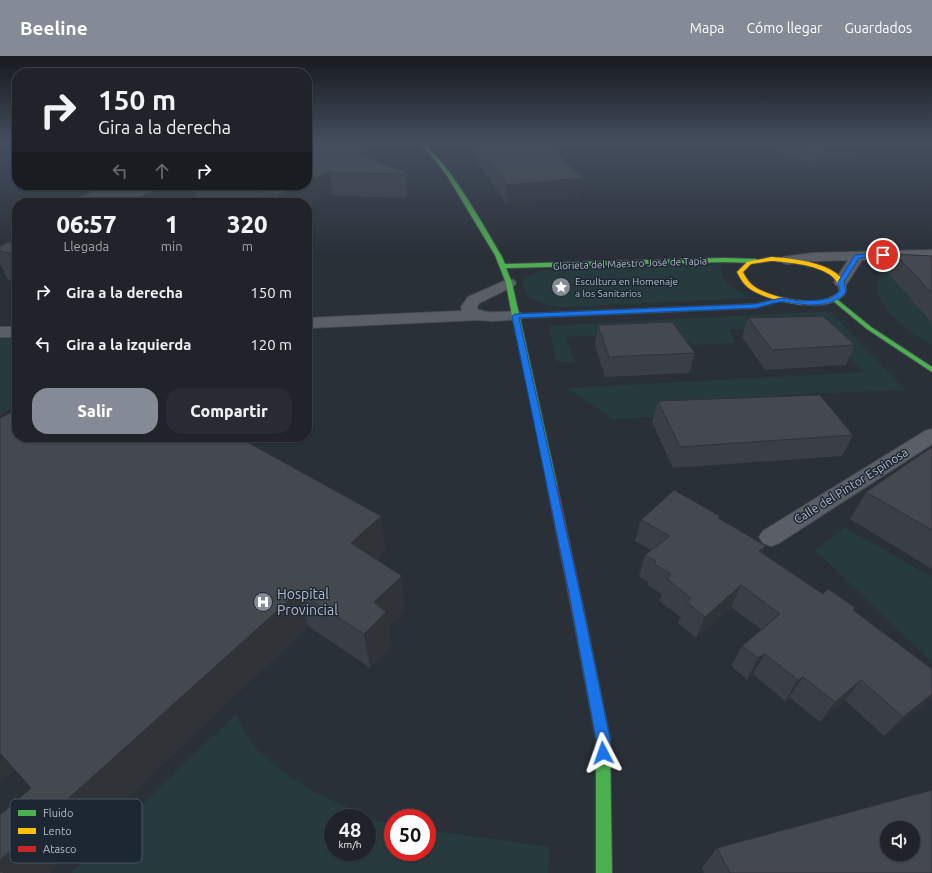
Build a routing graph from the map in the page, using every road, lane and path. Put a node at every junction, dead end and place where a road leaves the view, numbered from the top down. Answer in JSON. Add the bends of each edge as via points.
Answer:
{"nodes":[{"id":1,"x":452,"y":180,"type":"edge"},
{"id":2,"x":932,"y":254,"type":"edge"},
{"id":3,"x":857,"y":257,"type":"junction"},
{"id":4,"x":788,"y":260,"type":"junction"},
{"id":5,"x":756,"y":261,"type":"junction"},
{"id":6,"x":504,"y":266,"type":"junction"},
{"id":7,"x":841,"y":282,"type":"junction"},
{"id":8,"x":510,"y":283,"type":"junction"},
{"id":9,"x":834,"y":299,"type":"junction"},
{"id":10,"x":781,"y":300,"type":"junction"},
{"id":11,"x":476,"y":315,"type":"junction"},
{"id":12,"x":515,"y":316,"type":"junction"},
{"id":13,"x":312,"y":322,"type":"edge"},
{"id":14,"x":0,"y":332,"type":"edge"},
{"id":15,"x":12,"y":332,"type":"edge"},
{"id":16,"x":932,"y":370,"type":"edge"},
{"id":17,"x":932,"y":435,"type":"edge"},
{"id":18,"x":770,"y":537,"type":"dead end"},
{"id":19,"x":604,"y":873,"type":"edge"}],
"edges":[{"from":1,"to":6,"type":"main road"},
{"from":2,"to":3,"type":"street","name":"Glorieta del Maestro José de Tapia"},
{"from":3,"to":4,"type":"street","name":"Glorieta del Maestro José de Tapia"},
{"from":3,"to":7,"type":"street"},
{"from":4,"to":5,"type":"main road","name":"Glorieta del Maestro José de Tapia"},
{"from":4,"to":7,"type":"main road","name":"Glorieta del Maestro José de Tapia","via":[[822,269]]},
{"from":5,"to":6,"type":"main road","name":"Glorieta del Maestro José de Tapia"},
{"from":5,"to":10,"type":"main road","name":"Glorieta del Maestro José de Tapia","via":[[743,267],[740,272],[744,281],[758,291]]},
{"from":6,"to":8,"type":"main road"},
{"from":7,"to":9,"type":"main road","via":[[843,292]]},
{"from":8,"to":11,"type":"street","via":[[473,300],[470,308]]},
{"from":8,"to":12,"type":"main road"},
{"from":9,"to":10,"type":"main road","name":"Glorieta del Maestro José de Tapia","via":[[811,303]]},
{"from":9,"to":16,"type":"main road","via":[[869,328]]},
{"from":10,"to":12,"type":"main road","name":"Glorieta del Maestro José de Tapia","via":[[756,306]]},
{"from":11,"to":12,"type":"street"},
{"from":11,"to":13,"type":"street"},
{"from":12,"to":19,"type":"main road","via":[[575,593],[603,739]]},
{"from":14,"to":15,"type":"street"},
{"from":17,"to":18,"type":"street","name":"Calle del Pintor Espinosa"}]}
